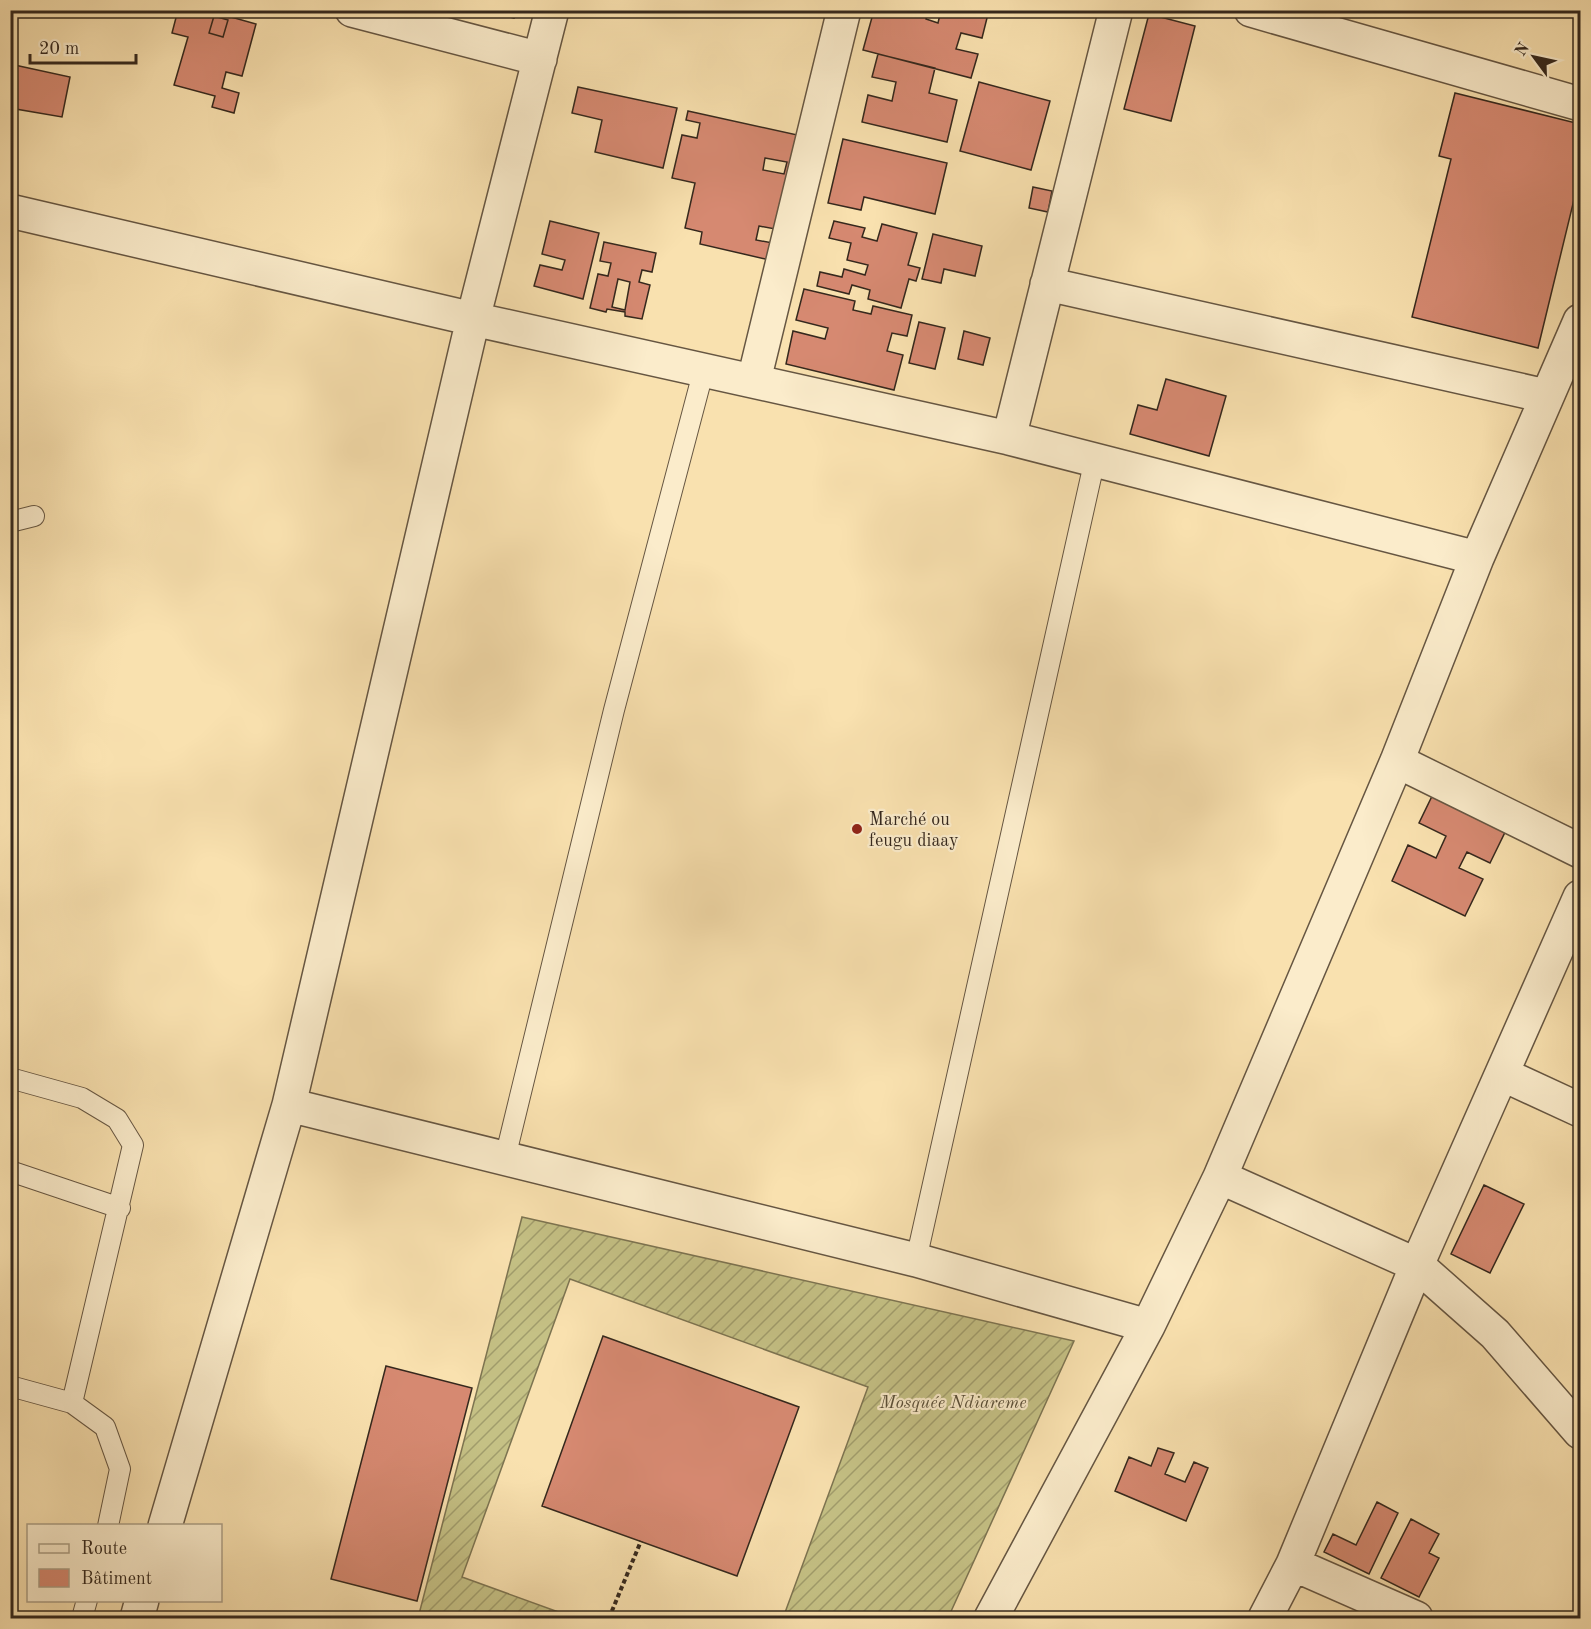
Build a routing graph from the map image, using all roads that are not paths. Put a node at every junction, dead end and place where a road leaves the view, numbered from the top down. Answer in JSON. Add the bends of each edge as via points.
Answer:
{"nodes":[{"id":1,"x":352,"y":10,"type":"edge"},
{"id":2,"x":552,"y":10,"type":"edge"},
{"id":3,"x":844,"y":10,"type":"edge"},
{"id":4,"x":1116,"y":10,"type":"edge"},
{"id":5,"x":1251,"y":10,"type":"edge"},
{"id":6,"x":540,"y":59,"type":"junction"},
{"id":7,"x":1581,"y":104,"type":"edge"},
{"id":8,"x":10,"y":211,"type":"edge"},
{"id":9,"x":1047,"y":284,"type":"junction"},
{"id":10,"x":473,"y":318,"type":"junction"},
{"id":11,"x":1577,"y":339,"type":"edge"},
{"id":12,"x":704,"y":369,"type":"junction"},
{"id":13,"x":754,"y":380,"type":"junction"},
{"id":14,"x":1546,"y":396,"type":"junction"},
{"id":15,"x":1009,"y":438,"type":"junction"},
{"id":16,"x":1095,"y":459,"type":"junction"},
{"id":17,"x":34,"y":516,"type":"dead end"},
{"id":18,"x":10,"y":522,"type":"edge"},
{"id":19,"x":1477,"y":558,"type":"junction"},
{"id":20,"x":1396,"y":761,"type":"junction"},
{"id":21,"x":1581,"y":851,"type":"edge"},
{"id":22,"x":1581,"y":897,"type":"edge"},
{"id":23,"x":1502,"y":1074,"type":"junction"},
{"id":24,"x":10,"y":1078,"type":"edge"},
{"id":25,"x":290,"y":1105,"type":"junction"},
{"id":26,"x":1581,"y":1110,"type":"edge"},
{"id":27,"x":505,"y":1158,"type":"junction"},
{"id":28,"x":10,"y":1171,"type":"edge"},
{"id":29,"x":1220,"y":1177,"type":"junction"},
{"id":30,"x":120,"y":1208,"type":"junction"},
{"id":31,"x":916,"y":1260,"type":"junction"},
{"id":32,"x":1417,"y":1265,"type":"junction"},
{"id":33,"x":1148,"y":1326,"type":"junction"},
{"id":34,"x":10,"y":1386,"type":"edge"},
{"id":35,"x":72,"y":1403,"type":"junction"},
{"id":36,"x":1581,"y":1432,"type":"edge"},
{"id":37,"x":108,"y":1524,"type":"edge"},
{"id":38,"x":166,"y":1524,"type":"edge"},
{"id":39,"x":1293,"y":1564,"type":"junction"},
{"id":40,"x":86,"y":1602,"type":"edge"},
{"id":41,"x":141,"y":1602,"type":"edge"},
{"id":42,"x":82,"y":1618,"type":"edge"},
{"id":43,"x":137,"y":1618,"type":"edge"},
{"id":44,"x":991,"y":1618,"type":"edge"},
{"id":45,"x":1265,"y":1618,"type":"edge"},
{"id":46,"x":1416,"y":1618,"type":"edge"}],
"edges":[{"from":1,"to":6,"type":"street"},
{"from":2,"to":6,"type":"street"},
{"from":3,"to":13,"type":"street"},
{"from":4,"to":9,"type":"street"},
{"from":5,"to":7,"type":"street"},
{"from":6,"to":10,"type":"street"},
{"from":8,"to":10,"type":"street"},
{"from":9,"to":14,"type":"street"},
{"from":9,"to":15,"type":"street"},
{"from":10,"to":12,"type":"street"},
{"from":10,"to":25,"type":"street"},
{"from":11,"to":14,"type":"street"},
{"from":12,"to":13,"type":"street"},
{"from":12,"to":27,"type":"lane","via":[[614,710]]},
{"from":13,"to":15,"type":"street"},
{"from":14,"to":19,"type":"street"},
{"from":15,"to":16,"type":"street"},
{"from":16,"to":19,"type":"street"},
{"from":16,"to":31,"type":"lane"},
{"from":17,"to":18,"type":"lane"},
{"from":19,"to":20,"type":"street"},
{"from":20,"to":21,"type":"street"},
{"from":20,"to":29,"type":"street"},
{"from":22,"to":23,"type":"street"},
{"from":23,"to":26,"type":"street"},
{"from":23,"to":32,"type":"street"},
{"from":24,"to":30,"type":"lane","via":[[82,1098],[117,1119],[133,1145]]},
{"from":25,"to":27,"type":"street"},
{"from":25,"to":38,"type":"street"},
{"from":27,"to":31,"type":"street"},
{"from":28,"to":30,"type":"lane"},
{"from":29,"to":32,"type":"street"},
{"from":29,"to":33,"type":"street"},
{"from":30,"to":35,"type":"lane"},
{"from":31,"to":33,"type":"street"},
{"from":32,"to":36,"type":"street","via":[[1495,1334]]},
{"from":32,"to":39,"type":"street"},
{"from":33,"to":44,"type":"street"},
{"from":34,"to":35,"type":"lane"},
{"from":35,"to":37,"type":"lane","via":[[105,1427],[120,1469]]},
{"from":39,"to":45,"type":"street"},
{"from":39,"to":46,"type":"street"},
{"from":40,"to":42,"type":"lane"},
{"from":41,"to":43,"type":"street"}]}
